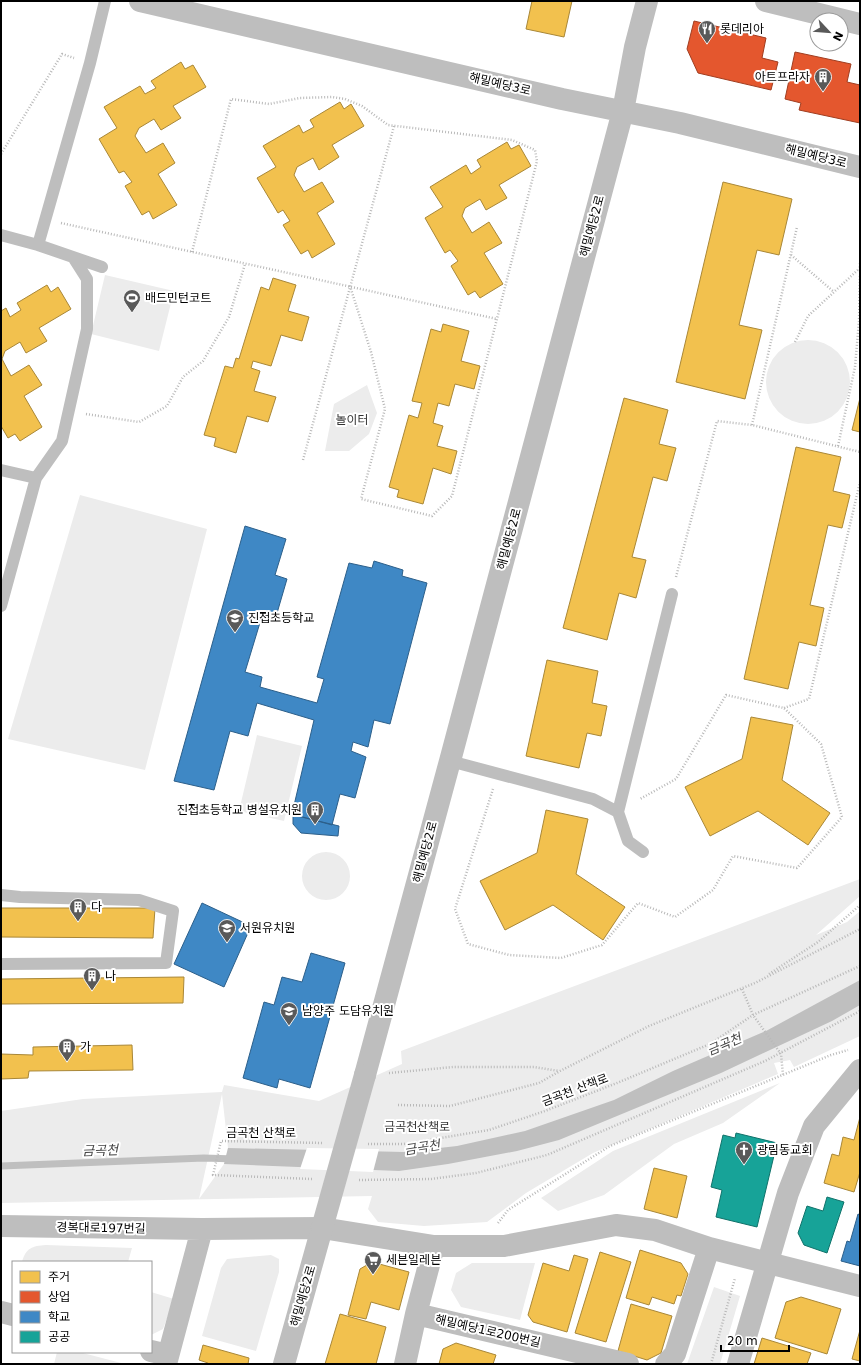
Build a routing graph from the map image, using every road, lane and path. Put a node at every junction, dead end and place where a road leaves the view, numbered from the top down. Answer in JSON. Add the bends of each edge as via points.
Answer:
{"nodes":[{"id":1,"x":106,"y":1,"type":"edge"},
{"id":2,"x":140,"y":1,"type":"edge"},
{"id":3,"x":647,"y":1,"type":"edge"},
{"id":4,"x":766,"y":1,"type":"edge"},
{"id":5,"x":860,"y":24,"type":"edge"},
{"id":6,"x":90,"y":63,"type":"junction"},
{"id":7,"x":623,"y":110,"type":"junction"},
{"id":8,"x":394,"y":126,"type":"junction"},
{"id":9,"x":1,"y":154,"type":"edge"},
{"id":10,"x":860,"y":167,"type":"edge"},
{"id":11,"x":45,"y":220,"type":"junction"},
{"id":12,"x":797,"y":227,"type":"dead end"},
{"id":13,"x":1,"y":235,"type":"edge"},
{"id":14,"x":38,"y":245,"type":"junction"},
{"id":15,"x":192,"y":252,"type":"junction"},
{"id":16,"x":791,"y":255,"type":"junction"},
{"id":17,"x":73,"y":257,"type":"junction"},
{"id":18,"x":860,"y":263,"type":"edge"},
{"id":19,"x":245,"y":264,"type":"junction"},
{"id":20,"x":102,"y":267,"type":"dead end"},
{"id":21,"x":860,"y":268,"type":"edge"},
{"id":22,"x":860,"y":273,"type":"edge"},
{"id":23,"x":350,"y":286,"type":"junction"},
{"id":24,"x":834,"y":292,"type":"junction"},
{"id":25,"x":497,"y":319,"type":"junction"},
{"id":26,"x":795,"y":342,"type":"dead end"},
{"id":27,"x":69,"y":411,"type":"junction"},
{"id":28,"x":752,"y":425,"type":"junction"},
{"id":29,"x":838,"y":446,"type":"junction"},
{"id":30,"x":860,"y":452,"type":"edge"},
{"id":31,"x":303,"y":460,"type":"dead end"},
{"id":32,"x":1,"y":470,"type":"edge"},
{"id":33,"x":36,"y":478,"type":"junction"},
{"id":34,"x":860,"y":482,"type":"edge"},
{"id":35,"x":672,"y":594,"type":"joint"},
{"id":36,"x":1,"y":606,"type":"edge"},
{"id":37,"x":450,"y":761,"type":"junction"},
{"id":38,"x":618,"y":812,"type":"junction"},
{"id":39,"x":643,"y":852,"type":"dead end"},
{"id":40,"x":1,"y":895,"type":"edge"},
{"id":41,"x":860,"y":905,"type":"edge"},
{"id":42,"x":860,"y":928,"type":"edge"},
{"id":43,"x":1,"y":964,"type":"edge"},
{"id":44,"x":860,"y":966,"type":"edge"},
{"id":45,"x":755,"y":983,"type":"junction"},
{"id":46,"x":742,"y":989,"type":"junction"},
{"id":47,"x":860,"y":1011,"type":"edge"},
{"id":48,"x":753,"y":1015,"type":"junction"},
{"id":49,"x":853,"y":1049,"type":"dead end"},
{"id":50,"x":781,"y":1054,"type":"junction"},
{"id":51,"x":860,"y":1070,"type":"edge"},
{"id":52,"x":560,"y":1071,"type":"junction"},
{"id":53,"x":365,"y":1075,"type":"junction"},
{"id":54,"x":783,"y":1075,"type":"junction"},
{"id":55,"x":398,"y":1105,"type":"dead end"},
{"id":56,"x":324,"y":1143,"type":"dead end"},
{"id":57,"x":364,"y":1144,"type":"dead end"},
{"id":58,"x":312,"y":1178,"type":"dead end"},
{"id":59,"x":358,"y":1180,"type":"dead end"},
{"id":60,"x":322,"y":1228,"type":"junction"},
{"id":61,"x":202,"y":1229,"type":"junction"},
{"id":62,"x":2,"y":1231,"type":"edge"},
{"id":63,"x":481,"y":1245,"type":"junction"},
{"id":64,"x":434,"y":1246,"type":"junction"},
{"id":65,"x":709,"y":1248,"type":"junction"},
{"id":66,"x":741,"y":1256,"type":"junction"},
{"id":67,"x":767,"y":1262,"type":"junction"},
{"id":68,"x":860,"y":1286,"type":"edge"},
{"id":69,"x":1,"y":1312,"type":"edge"},
{"id":70,"x":416,"y":1314,"type":"junction"},
{"id":71,"x":12,"y":1315,"type":"edge"},
{"id":72,"x":162,"y":1357,"type":"edge"},
{"id":73,"x":284,"y":1364,"type":"edge"},
{"id":74,"x":405,"y":1364,"type":"edge"},
{"id":75,"x":628,"y":1364,"type":"edge"},
{"id":76,"x":666,"y":1364,"type":"edge"},
{"id":77,"x":711,"y":1364,"type":"edge"},
{"id":78,"x":738,"y":1364,"type":"edge"}],
"edges":[{"from":1,"to":6,"type":"lane"},
{"from":2,"to":7,"type":"street","name":"해밀예당3로","via":[[562,99]]},
{"from":3,"to":7,"type":"street","name":"해밀예당2로"},
{"from":4,"to":5,"type":"street"},
{"from":6,"to":9,"type":"path","via":[[62,54]]},
{"from":6,"to":11,"type":"lane"},
{"from":7,"to":10,"type":"street","name":"해밀예당3로"},
{"from":7,"to":37,"type":"street","name":"해밀예당2로"},
{"from":8,"to":15,"type":"path","via":[[388,125],[362,106],[345,99],[300,98],[269,104],[231,99]]},
{"from":8,"to":23,"type":"path"},
{"from":8,"to":25,"type":"path","via":[[512,140],[535,150],[537,161]]},
{"from":11,"to":14,"type":"lane"},
{"from":11,"to":15,"type":"path"},
{"from":12,"to":16,"type":"path"},
{"from":13,"to":14,"type":"lane"},
{"from":14,"to":17,"type":"lane"},
{"from":15,"to":19,"type":"path"},
{"from":16,"to":24,"type":"path"},
{"from":16,"to":28,"type":"path"},
{"from":17,"to":20,"type":"lane"},
{"from":17,"to":27,"type":"lane","via":[[87,279],[87,329]]},
{"from":18,"to":21,"type":"path"},
{"from":19,"to":23,"type":"path"},
{"from":19,"to":27,"type":"path","via":[[229,317],[204,360],[184,377],[167,406],[139,422]]},
{"from":21,"to":22,"type":"path"},
{"from":21,"to":24,"type":"path"},
{"from":22,"to":29,"type":"path","via":[[854,367]]},
{"from":23,"to":25,"type":"path"},
{"from":23,"to":25,"type":"path","via":[[371,352],[384,409],[361,499],[432,516],[452,496]]},
{"from":23,"to":31,"type":"path"},
{"from":24,"to":26,"type":"path","via":[[808,316]]},
{"from":27,"to":33,"type":"lane","via":[[62,441]]},
{"from":28,"to":29,"type":"path"},
{"from":28,"to":35,"type":"path","via":[[717,422]]},
{"from":29,"to":30,"type":"path"},
{"from":32,"to":33,"type":"lane"},
{"from":33,"to":36,"type":"lane"},
{"from":34,"to":38,"type":"path","via":[[809,699],[784,708],[726,695],[676,779]]},
{"from":35,"to":38,"type":"lane"},
{"from":37,"to":38,"type":"lane","via":[[593,799]]},
{"from":37,"to":53,"type":"street","name":"해밀예당2로"},
{"from":38,"to":39,"type":"lane","via":[[628,841]]},
{"from":40,"to":43,"type":"lane","via":[[139,900],[173,912],[166,963]]},
{"from":41,"to":45,"type":"path","via":[[818,942]]},
{"from":42,"to":45,"type":"path"},
{"from":44,"to":48,"type":"path","name":"금곡천 산책로"},
{"from":45,"to":46,"type":"path"},
{"from":46,"to":48,"type":"path"},
{"from":46,"to":52,"type":"path","via":[[649,1026]]},
{"from":47,"to":50,"type":"path"},
{"from":48,"to":50,"type":"path"},
{"from":48,"to":57,"type":"path","name":"금곡천 산책로","via":[[710,1044],[617,1083],[489,1130],[404,1144]]},
{"from":49,"to":54,"type":"path","via":[[831,1055]]},
{"from":50,"to":54,"type":"path"},
{"from":50,"to":59,"type":"path","via":[[548,1156],[476,1173],[431,1179]]},
{"from":51,"to":67,"type":"street","via":[[814,1126],[788,1192]]},
{"from":52,"to":53,"type":"path","via":[[534,1067],[453,1067]]},
{"from":52,"to":55,"type":"path","via":[[539,1083],[450,1106]]},
{"from":53,"to":60,"type":"street","name":"해밀예당2로","bridge":true},
{"from":54,"to":63,"type":"path","via":[[610,1146],[508,1210]]},
{"from":56,"to":58,"type":"path","name":"금곡천 산책로","via":[[221,1140],[213,1175]]},
{"from":60,"to":61,"type":"street","name":"경복대로197번길"},
{"from":60,"to":64,"type":"street"},
{"from":60,"to":73,"type":"street","name":"해밀예당2로"},
{"from":61,"to":62,"type":"street","name":"경복대로197번길"},
{"from":61,"to":72,"type":"street"},
{"from":63,"to":64,"type":"street"},
{"from":63,"to":65,"type":"street","via":[[504,1246],[616,1225],[655,1230]]},
{"from":64,"to":70,"type":"street"},
{"from":65,"to":66,"type":"street"},
{"from":65,"to":76,"type":"street","via":[[675,1354]]},
{"from":66,"to":67,"type":"street"},
{"from":66,"to":77,"type":"path"},
{"from":67,"to":68,"type":"street"},
{"from":67,"to":78,"type":"street"},
{"from":69,"to":71,"type":"street"},
{"from":70,"to":74,"type":"street"},
{"from":70,"to":75,"type":"street","name":"해밀예당1로200번길"}]}
